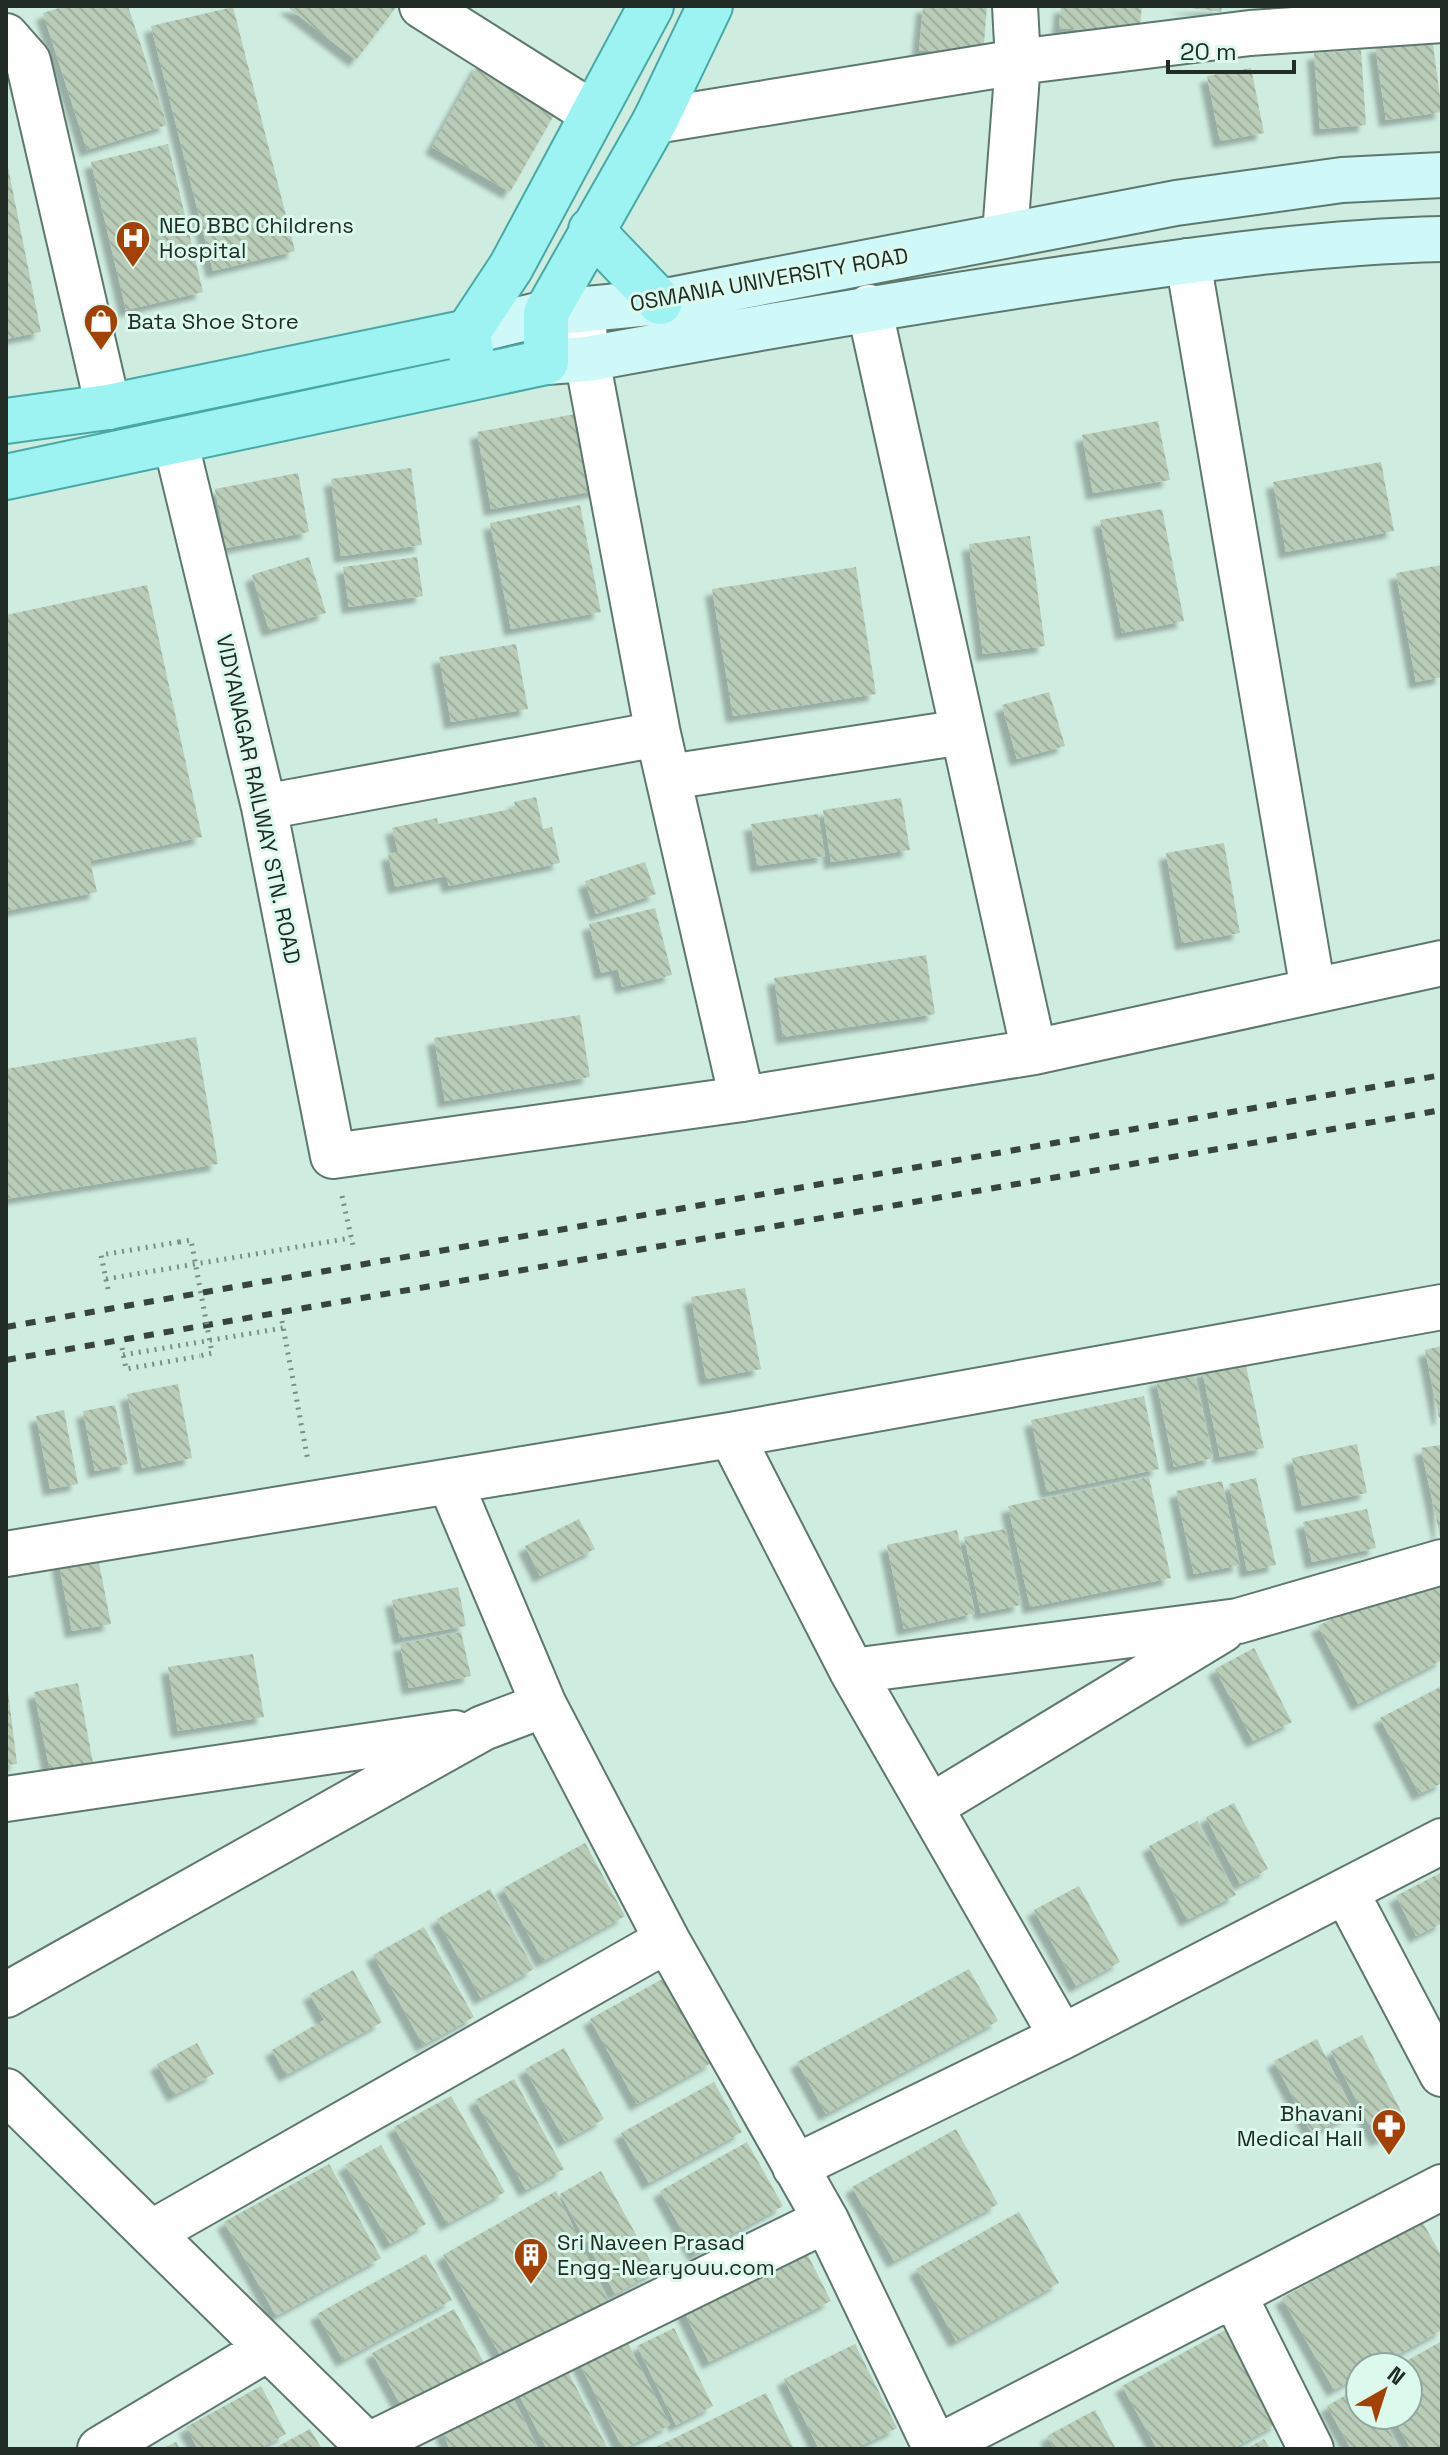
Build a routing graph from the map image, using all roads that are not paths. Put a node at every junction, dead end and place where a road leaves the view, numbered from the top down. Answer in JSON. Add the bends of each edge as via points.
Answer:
{"nodes":[{"id":1,"x":422,"y":6,"type":"edge"},
{"id":2,"x":710,"y":6,"type":"edge"},
{"id":3,"x":1015,"y":6,"type":"edge"},
{"id":4,"x":1251,"y":20,"type":"edge"},
{"id":5,"x":1442,"y":20,"type":"edge"},
{"id":6,"x":641,"y":24,"type":"edge"},
{"id":7,"x":6,"y":36,"type":"edge"},
{"id":8,"x":1018,"y":62,"type":"junction"},
{"id":9,"x":592,"y":113,"type":"junction"},
{"id":10,"x":655,"y":121,"type":"junction"},
{"id":11,"x":1442,"y":175,"type":"edge"},
{"id":12,"x":591,"y":230,"type":"junction"},
{"id":13,"x":1005,"y":234,"type":"junction"},
{"id":14,"x":1442,"y":239,"type":"edge"},
{"id":15,"x":1188,"y":261,"type":"junction"},
{"id":16,"x":660,"y":302,"type":"junction"},
{"id":17,"x":869,"y":307,"type":"junction"},
{"id":18,"x":564,"y":311,"type":"junction"},
{"id":19,"x":468,"y":332,"type":"junction"},
{"id":20,"x":566,"y":361,"type":"junction"},
{"id":21,"x":475,"y":377,"type":"junction"},
{"id":22,"x":108,"y":407,"type":"junction"},
{"id":23,"x":6,"y":421,"type":"edge"},
{"id":24,"x":176,"y":444,"type":"junction"},
{"id":25,"x":6,"y":477,"type":"edge"},
{"id":26,"x":963,"y":732,"type":"junction"},
{"id":27,"x":658,"y":734,"type":"junction"},
{"id":28,"x":669,"y":777,"type":"junction"},
{"id":29,"x":264,"y":807,"type":"junction"},
{"id":30,"x":1442,"y":963,"type":"edge"},
{"id":31,"x":1313,"y":990,"type":"junction"},
{"id":32,"x":1034,"y":1052,"type":"junction"},
{"id":33,"x":742,"y":1099,"type":"junction"},
{"id":34,"x":1442,"y":1307,"type":"edge"},
{"id":35,"x":731,"y":1435,"type":"junction"},
{"id":36,"x":450,"y":1482,"type":"junction"},
{"id":37,"x":6,"y":1554,"type":"edge"},
{"id":38,"x":1442,"y":1562,"type":"edge"},
{"id":39,"x":1238,"y":1621,"type":"junction"},
{"id":40,"x":852,"y":1671,"type":"junction"},
{"id":41,"x":544,"y":1705,"type":"junction"},
{"id":42,"x":483,"y":1728,"type":"junction"},
{"id":43,"x":6,"y":1799,"type":"edge"},
{"id":44,"x":930,"y":1807,"type":"junction"},
{"id":45,"x":1442,"y":1841,"type":"edge"},
{"id":46,"x":1346,"y":1892,"type":"junction"},
{"id":47,"x":667,"y":1940,"type":"junction"},
{"id":48,"x":6,"y":1995,"type":"edge"},
{"id":49,"x":1062,"y":2037,"type":"junction"},
{"id":50,"x":1442,"y":2074,"type":"edge"},
{"id":51,"x":6,"y":2091,"type":"edge"},
{"id":52,"x":795,"y":2167,"type":"junction"},
{"id":53,"x":1442,"y":2187,"type":"edge"},
{"id":54,"x":826,"y":2220,"type":"junction"},
{"id":55,"x":151,"y":2233,"type":"junction"},
{"id":56,"x":1234,"y":2295,"type":"junction"},
{"id":57,"x":267,"y":2349,"type":"junction"},
{"id":58,"x":370,"y":2447,"type":"edge"},
{"id":59,"x":100,"y":2449,"type":"edge"},
{"id":60,"x":935,"y":2449,"type":"edge"},
{"id":61,"x":1311,"y":2449,"type":"edge"}],
"edges":[{"from":1,"to":9,"type":"street"},
{"from":2,"to":10,"type":"main road"},
{"from":3,"to":8,"type":"street"},
{"from":4,"to":5,"type":"street"},
{"from":4,"to":8,"type":"street"},
{"from":6,"to":9,"type":"main road"},
{"from":7,"to":22,"type":"street","via":[[28,61]]},
{"from":8,"to":10,"type":"street"},
{"from":8,"to":13,"type":"street"},
{"from":9,"to":19,"type":"main road","via":[[511,267]]},
{"from":10,"to":12,"type":"main road"},
{"from":11,"to":13,"type":"main road","name":"OSMANIA UNIVERSITY ROAD","via":[[1342,180]]},
{"from":12,"to":16,"type":"main road"},
{"from":12,"to":18,"type":"main road"},
{"from":13,"to":16,"type":"main road","name":"OSMANIA UNIVERSITY ROAD"},
{"from":14,"to":15,"type":"main road","name":"OSMANIA UNIVERSITY ROAD","via":[[1355,241]]},
{"from":15,"to":17,"type":"main road","name":"OSMANIA UNIVERSITY ROAD"},
{"from":15,"to":31,"type":"street"},
{"from":16,"to":18,"type":"main road","name":"OSMANIA UNIVERSITY ROAD"},
{"from":17,"to":20,"type":"main road","name":"OSMANIA UNIVERSITY ROAD"},
{"from":17,"to":26,"type":"street"},
{"from":18,"to":19,"type":"main road","name":"OSMANIA UNIVERSITY ROAD"},
{"from":18,"to":20,"type":"main road"},
{"from":19,"to":21,"type":"main road"},
{"from":19,"to":22,"type":"main road","name":"OSMANIA UNIVERSITY ROAD"},
{"from":20,"to":21,"type":"main road","name":"OSMANIA UNIVERSITY ROAD"},
{"from":20,"to":27,"type":"street"},
{"from":21,"to":24,"type":"main road","name":"OSMANIA UNIVERSITY ROAD"},
{"from":22,"to":23,"type":"main road","name":"OSMANIA UNIVERSITY ROAD"},
{"from":24,"to":25,"type":"main road","name":"OSMANIA UNIVERSITY ROAD"},
{"from":24,"to":29,"type":"street","name":"VIDYANAGAR RAILWAY STN. ROAD"},
{"from":26,"to":28,"type":"street"},
{"from":26,"to":32,"type":"street"},
{"from":27,"to":28,"type":"street"},
{"from":27,"to":29,"type":"street"},
{"from":28,"to":33,"type":"street"},
{"from":29,"to":33,"type":"street","name":"VIDYANAGAR RAILWAY STN. ROAD","via":[[333,1156]]},
{"from":30,"to":31,"type":"street"},
{"from":31,"to":32,"type":"street"},
{"from":32,"to":33,"type":"street"},
{"from":34,"to":35,"type":"street"},
{"from":35,"to":36,"type":"street"},
{"from":35,"to":40,"type":"street"},
{"from":36,"to":37,"type":"street"},
{"from":36,"to":41,"type":"street"},
{"from":38,"to":39,"type":"street"},
{"from":39,"to":40,"type":"street"},
{"from":39,"to":44,"type":"street"},
{"from":40,"to":44,"type":"street"},
{"from":41,"to":42,"type":"street"},
{"from":41,"to":47,"type":"street"},
{"from":42,"to":43,"type":"street"},
{"from":42,"to":48,"type":"street"},
{"from":44,"to":49,"type":"street"},
{"from":45,"to":46,"type":"street"},
{"from":46,"to":49,"type":"street"},
{"from":46,"to":50,"type":"street"},
{"from":47,"to":52,"type":"street"},
{"from":47,"to":55,"type":"street"},
{"from":49,"to":52,"type":"street"},
{"from":51,"to":55,"type":"street"},
{"from":52,"to":54,"type":"street"},
{"from":53,"to":56,"type":"street"},
{"from":54,"to":58,"type":"street"},
{"from":54,"to":60,"type":"street"},
{"from":55,"to":57,"type":"street"},
{"from":56,"to":60,"type":"street"},
{"from":56,"to":61,"type":"street"},
{"from":57,"to":58,"type":"street"},
{"from":57,"to":59,"type":"street"}]}
